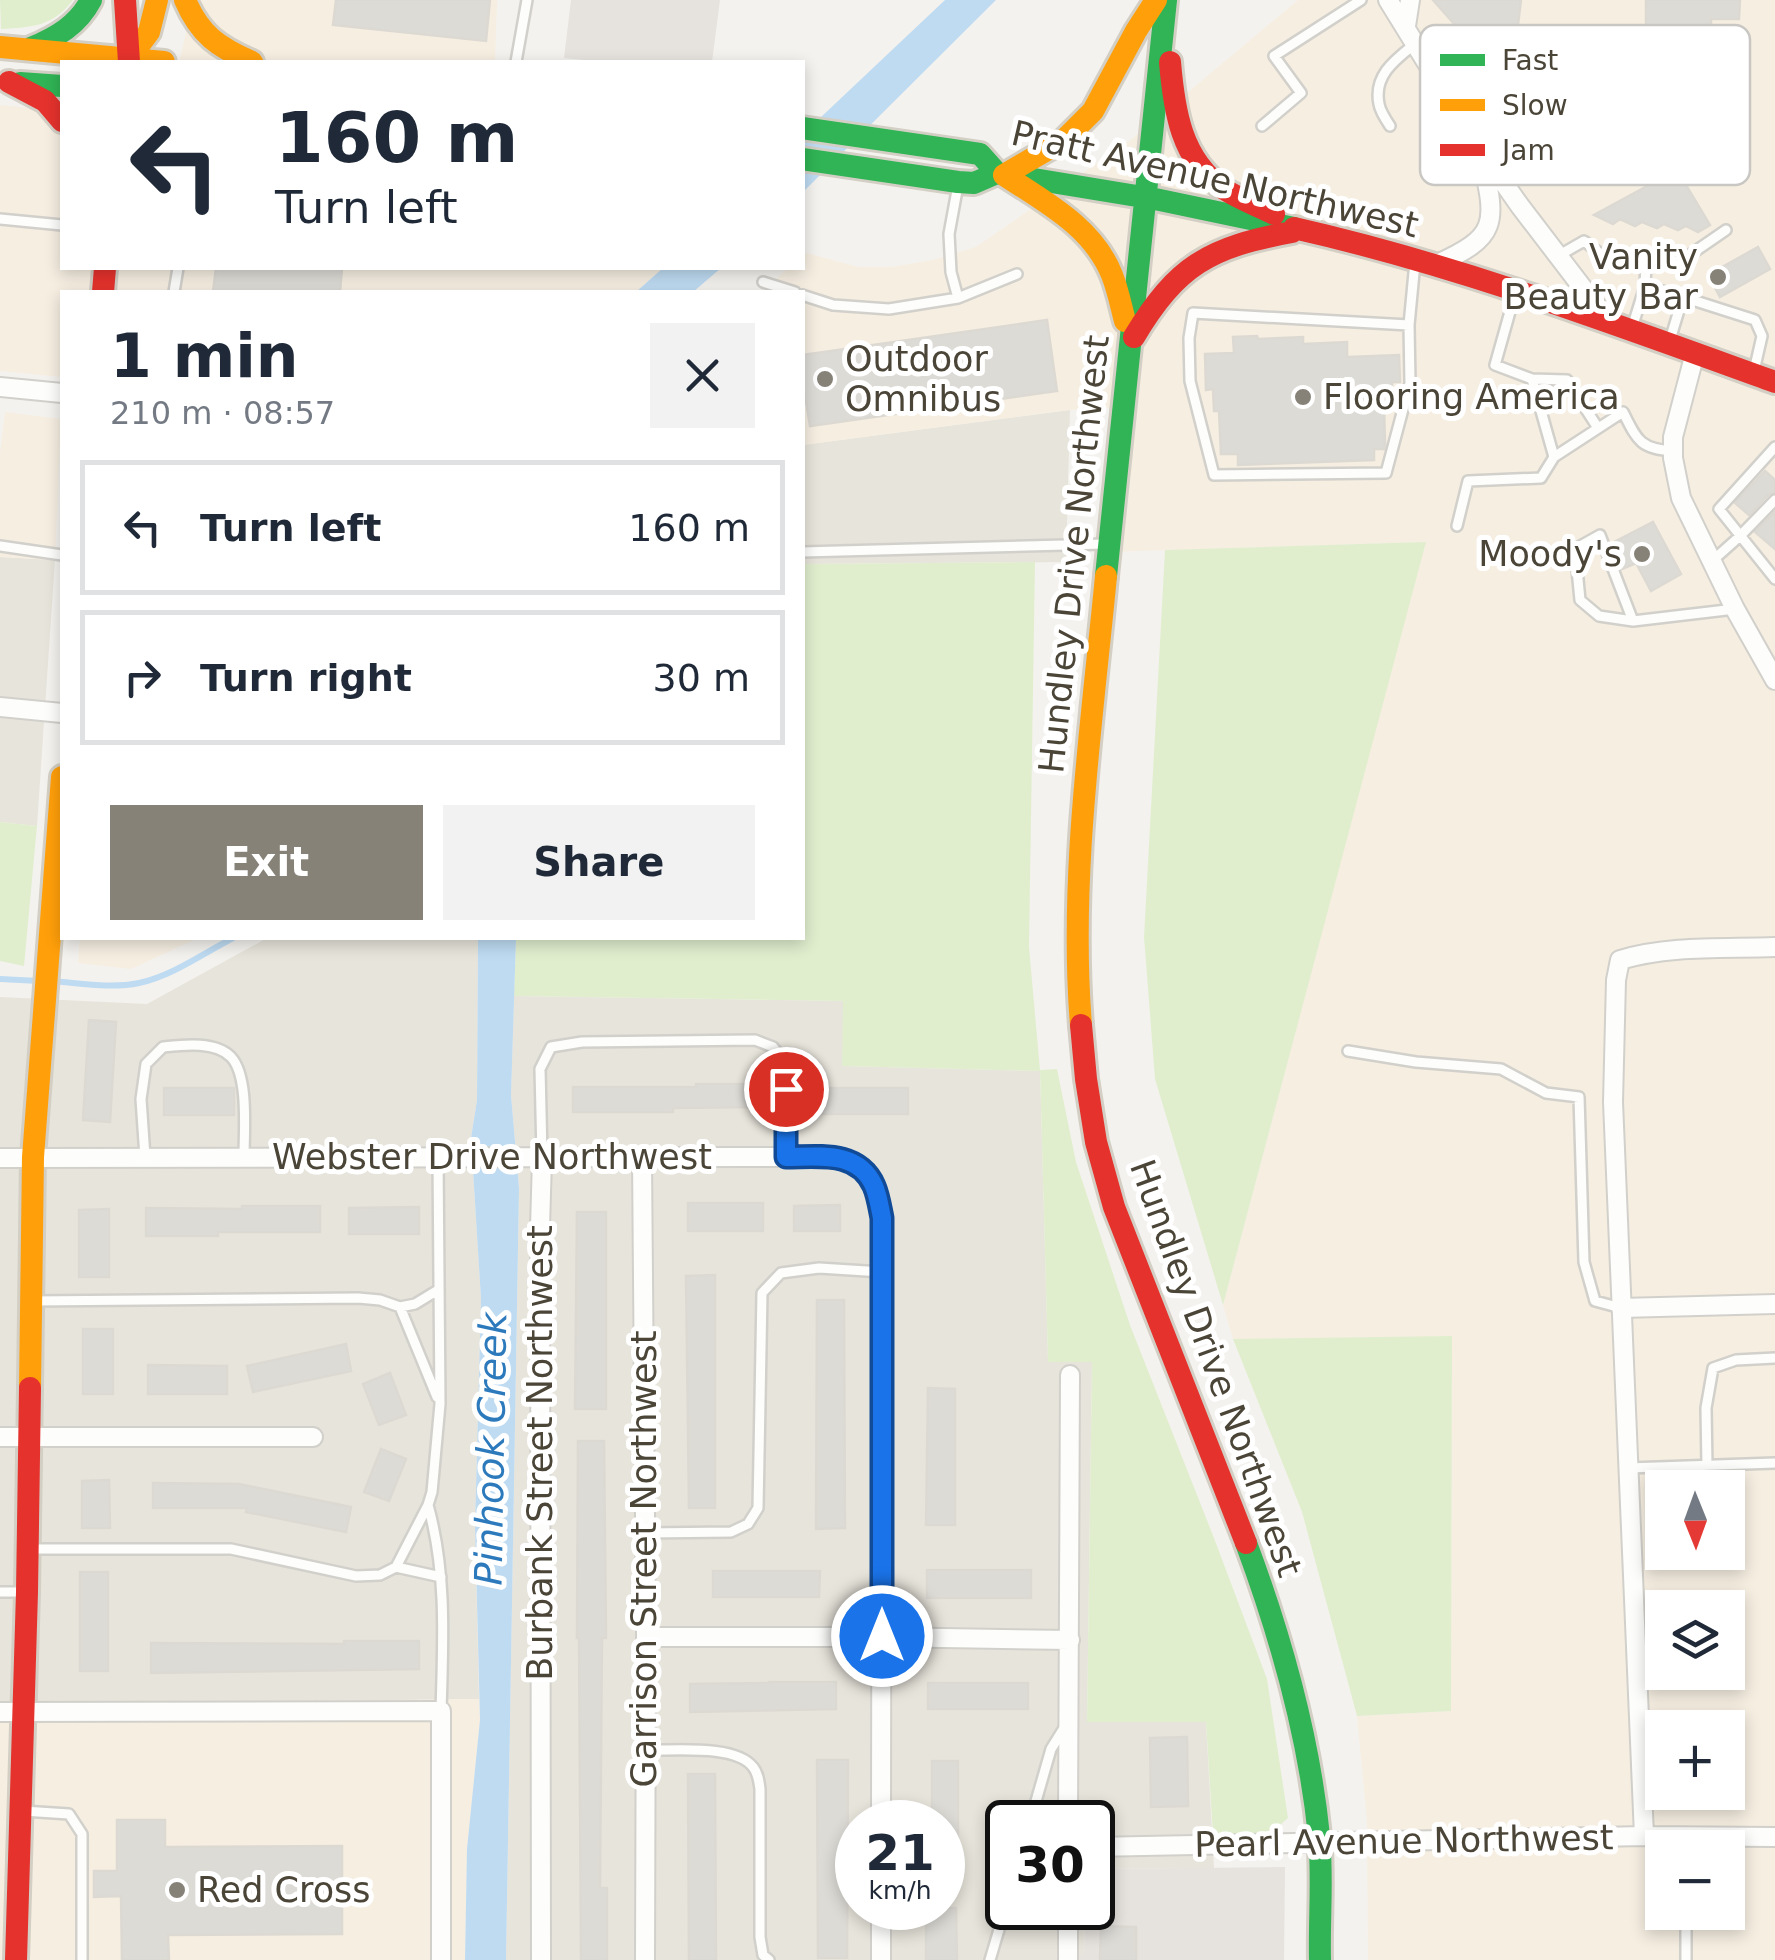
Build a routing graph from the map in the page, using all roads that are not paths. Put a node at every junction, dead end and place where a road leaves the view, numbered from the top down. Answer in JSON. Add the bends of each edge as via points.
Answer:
{"nodes":[{"id":1,"x":91,"y":0,"type":"edge"},
{"id":2,"x":125,"y":0,"type":"edge"},
{"id":3,"x":157,"y":0,"type":"edge"},
{"id":4,"x":185,"y":0,"type":"edge"},
{"id":5,"x":527,"y":0,"type":"edge"},
{"id":6,"x":1156,"y":0,"type":"edge"},
{"id":7,"x":1167,"y":0,"type":"edge"},
{"id":8,"x":1361,"y":0,"type":"edge"},
{"id":9,"x":1388,"y":0,"type":"edge"},
{"id":10,"x":1410,"y":0,"type":"edge"},
{"id":11,"x":1406,"y":26,"type":"junction"},
{"id":12,"x":1416,"y":43,"type":"junction"},
{"id":13,"x":0,"y":48,"type":"edge"},
{"id":14,"x":26,"y":50,"type":"junction"},
{"id":15,"x":1420,"y":50,"type":"edge"},
{"id":16,"x":120,"y":60,"type":"edge"},
{"id":17,"x":129,"y":60,"type":"edge"},
{"id":18,"x":130,"y":60,"type":"edge"},
{"id":19,"x":247,"y":60,"type":"edge"},
{"id":20,"x":516,"y":60,"type":"edge"},
{"id":21,"x":4,"y":82,"type":"edge"},
{"id":22,"x":60,"y":86,"type":"edge"},
{"id":23,"x":60,"y":119,"type":"edge"},
{"id":24,"x":1262,"y":126,"type":"dead end"},
{"id":25,"x":1390,"y":126,"type":"dead end"},
{"id":26,"x":805,"y":128,"type":"edge"},
{"id":27,"x":805,"y":159,"type":"edge"},
{"id":28,"x":1001,"y":174,"type":"junction"},
{"id":29,"x":958,"y":182,"type":"junction"},
{"id":30,"x":1488,"y":185,"type":"edge"},
{"id":31,"x":1506,"y":185,"type":"edge"},
{"id":32,"x":1144,"y":198,"type":"junction"},
{"id":33,"x":0,"y":219,"type":"edge"},
{"id":34,"x":60,"y":226,"type":"edge"},
{"id":35,"x":1305,"y":230,"type":"junction"},
{"id":36,"x":1726,"y":230,"type":"dead end"},
{"id":37,"x":1558,"y":256,"type":"junction"},
{"id":38,"x":1425,"y":262,"type":"junction"},
{"id":39,"x":1646,"y":262,"type":"junction"},
{"id":40,"x":1016,"y":274,"type":"dead end"},
{"id":41,"x":762,"y":282,"type":"dead end"},
{"id":42,"x":1644,"y":286,"type":"junction"},
{"id":43,"x":788,"y":290,"type":"edge"},
{"id":44,"x":1515,"y":292,"type":"junction"},
{"id":45,"x":805,"y":296,"type":"edge"},
{"id":46,"x":1683,"y":297,"type":"junction"},
{"id":47,"x":958,"y":298,"type":"junction"},
{"id":48,"x":1409,"y":324,"type":"junction"},
{"id":49,"x":1621,"y":327,"type":"junction"},
{"id":50,"x":1669,"y":344,"type":"junction"},
{"id":51,"x":1130,"y":346,"type":"junction"},
{"id":52,"x":1695,"y":353,"type":"junction"},
{"id":53,"x":1764,"y":378,"type":"edge"},
{"id":54,"x":1532,"y":379,"type":"junction"},
{"id":55,"x":0,"y":387,"type":"edge"},
{"id":56,"x":60,"y":393,"type":"edge"},
{"id":57,"x":1598,"y":428,"type":"junction"},
{"id":58,"x":1775,"y":447,"type":"edge"},
{"id":59,"x":1673,"y":452,"type":"junction"},
{"id":60,"x":1554,"y":457,"type":"junction"},
{"id":61,"x":1775,"y":500,"type":"edge"},
{"id":62,"x":1457,"y":526,"type":"dead end"},
{"id":63,"x":1739,"y":537,"type":"junction"},
{"id":64,"x":1110,"y":544,"type":"junction"},
{"id":65,"x":0,"y":546,"type":"edge"},
{"id":66,"x":805,"y":552,"type":"edge"},
{"id":67,"x":60,"y":554,"type":"edge"},
{"id":68,"x":1712,"y":561,"type":"junction"},
{"id":69,"x":1773,"y":570,"type":"edge"},
{"id":70,"x":1735,"y":609,"type":"junction"},
{"id":71,"x":1633,"y":621,"type":"junction"},
{"id":72,"x":1775,"y":680,"type":"edge"},
{"id":73,"x":0,"y":707,"type":"edge"},
{"id":74,"x":60,"y":713,"type":"edge"},
{"id":75,"x":60,"y":801,"type":"edge"},
{"id":76,"x":1775,"y":947,"type":"edge"},
{"id":77,"x":1348,"y":1051,"type":"dead end"},
{"id":78,"x":244,"y":1156,"type":"junction"},
{"id":79,"x":145,"y":1157,"type":"junction"},
{"id":80,"x":444,"y":1157,"type":"junction"},
{"id":81,"x":786,"y":1157,"type":"junction"},
{"id":82,"x":0,"y":1158,"type":"edge"},
{"id":83,"x":33,"y":1158,"type":"junction"},
{"id":84,"x":542,"y":1158,"type":"junction"},
{"id":85,"x":642,"y":1158,"type":"junction"},
{"id":86,"x":882,"y":1272,"type":"junction"},
{"id":87,"x":438,"y":1290,"type":"junction"},
{"id":88,"x":31,"y":1301,"type":"junction"},
{"id":89,"x":1775,"y":1304,"type":"edge"},
{"id":90,"x":400,"y":1307,"type":"junction"},
{"id":91,"x":1621,"y":1308,"type":"junction"},
{"id":92,"x":1775,"y":1358,"type":"edge"},
{"id":93,"x":1070,"y":1375,"type":"dead end"},
{"id":94,"x":440,"y":1404,"type":"junction"},
{"id":95,"x":314,"y":1436,"type":"dead end"},
{"id":96,"x":0,"y":1437,"type":"edge"},
{"id":97,"x":30,"y":1437,"type":"junction"},
{"id":98,"x":1775,"y":1464,"type":"edge"},
{"id":99,"x":1707,"y":1466,"type":"junction"},
{"id":100,"x":1628,"y":1468,"type":"junction"},
{"id":101,"x":428,"y":1505,"type":"junction"},
{"id":102,"x":645,"y":1534,"type":"junction"},
{"id":103,"x":27,"y":1549,"type":"junction"},
{"id":104,"x":396,"y":1567,"type":"junction"},
{"id":105,"x":441,"y":1577,"type":"junction"},
{"id":106,"x":0,"y":1592,"type":"edge"},
{"id":107,"x":26,"y":1592,"type":"junction"},
{"id":108,"x":882,"y":1636,"type":"junction"},
{"id":109,"x":646,"y":1637,"type":"junction"},
{"id":110,"x":1070,"y":1640,"type":"junction"},
{"id":111,"x":440,"y":1711,"type":"junction"},
{"id":112,"x":12,"y":1712,"type":"edge"},
{"id":113,"x":1067,"y":1723,"type":"junction"},
{"id":114,"x":646,"y":1750,"type":"junction"},
{"id":115,"x":881,"y":1800,"type":"edge"},
{"id":116,"x":1036,"y":1800,"type":"edge"},
{"id":117,"x":1068,"y":1800,"type":"edge"},
{"id":118,"x":21,"y":1810,"type":"junction"},
{"id":119,"x":1644,"y":1836,"type":"joint"},
{"id":120,"x":1775,"y":1837,"type":"edge"},
{"id":121,"x":1745,"y":1839,"type":"edge"},
{"id":122,"x":1319,"y":1842,"type":"junction"},
{"id":123,"x":1115,"y":1846,"type":"edge"},
{"id":124,"x":9,"y":1893,"type":"edge"},
{"id":125,"x":881,"y":1930,"type":"edge"},
{"id":126,"x":999,"y":1930,"type":"edge"},
{"id":127,"x":1068,"y":1930,"type":"edge"},
{"id":128,"x":1686,"y":1930,"type":"edge"},
{"id":129,"x":16,"y":1960,"type":"edge"},
{"id":130,"x":82,"y":1960,"type":"edge"},
{"id":131,"x":441,"y":1960,"type":"edge"},
{"id":132,"x":541,"y":1960,"type":"edge"},
{"id":133,"x":645,"y":1960,"type":"edge"},
{"id":134,"x":769,"y":1960,"type":"edge"},
{"id":135,"x":881,"y":1960,"type":"edge"},
{"id":136,"x":990,"y":1960,"type":"edge"},
{"id":137,"x":1068,"y":1960,"type":"edge"},
{"id":138,"x":1320,"y":1960,"type":"edge"},
{"id":139,"x":1686,"y":1960,"type":"edge"}],
"edges":[{"from":1,"to":14,"type":"main road","via":[[61,36]]},
{"from":2,"to":17,"type":"main road"},
{"from":3,"to":18,"type":"main road","via":[[153,27]]},
{"from":4,"to":19,"type":"main road","via":[[200,30]]},
{"from":5,"to":20,"type":"lane"},
{"from":6,"to":28,"type":"main road","via":[[1094,111],[1064,140]]},
{"from":7,"to":32,"type":"main road","name":"Hundley Drive Northwest"},
{"from":7,"to":35,"type":"main road","via":[[1176,116],[1195,162],[1226,191]]},
{"from":8,"to":24,"type":"lane","via":[[1274,56],[1302,93]]},
{"from":9,"to":11,"type":"street"},
{"from":10,"to":11,"type":"street"},
{"from":11,"to":12,"type":"street"},
{"from":12,"to":15,"type":"street"},
{"from":12,"to":25,"type":"lane","via":[[1380,77],[1378,104]]},
{"from":13,"to":14,"type":"main road"},
{"from":14,"to":16,"type":"main road"},
{"from":21,"to":22,"type":"main road"},
{"from":21,"to":23,"type":"main road","via":[[45,101]]},
{"from":26,"to":28,"type":"main road","name":"Pratt Avenue Northwest","via":[[980,154]]},
{"from":27,"to":29,"type":"main road"},
{"from":28,"to":29,"type":"main road"},
{"from":28,"to":32,"type":"main road","name":"Pratt Avenue Northwest"},
{"from":28,"to":51,"type":"main road","via":[[1070,218],[1096,248],[1112,274]]},
{"from":29,"to":47,"type":"lane","via":[[949,234]]},
{"from":30,"to":38,"type":"street","via":[[1491,208],[1480,240]]},
{"from":31,"to":37,"type":"street"},
{"from":32,"to":35,"type":"main road","name":"Pratt Avenue Northwest"},
{"from":32,"to":51,"type":"main road","name":"Hundley Drive Northwest"},
{"from":33,"to":34,"type":"lane"},
{"from":35,"to":38,"type":"main road","name":"Pratt Avenue Northwest"},
{"from":35,"to":51,"type":"main road","via":[[1230,246],[1177,276]]},
{"from":36,"to":39,"type":"lane","via":[[1682,261]]},
{"from":37,"to":39,"type":"lane","via":[[1584,241],[1602,255]]},
{"from":37,"to":49,"type":"street"},
{"from":38,"to":44,"type":"main road","name":"Pratt Avenue Northwest"},
{"from":38,"to":48,"type":"lane"},
{"from":39,"to":42,"type":"lane"},
{"from":40,"to":47,"type":"lane"},
{"from":41,"to":43,"type":"lane"},
{"from":42,"to":46,"type":"lane"},
{"from":42,"to":49,"type":"lane"},
{"from":44,"to":49,"type":"main road","name":"Pratt Avenue Northwest"},
{"from":44,"to":54,"type":"lane","via":[[1495,365]]},
{"from":45,"to":47,"type":"lane","via":[[890,309]]},
{"from":46,"to":50,"type":"lane"},
{"from":46,"to":53,"type":"lane","via":[[1755,320]]},
{"from":48,"to":48,"type":"lane","via":[[1410,383],[1386,473],[1214,475],[1190,381],[1193,313]]},
{"from":49,"to":50,"type":"main road","name":"Pratt Avenue Northwest"},
{"from":50,"to":52,"type":"main road","name":"Pratt Avenue Northwest"},
{"from":51,"to":64,"type":"main road","name":"Hundley Drive Northwest"},
{"from":52,"to":53,"type":"main road","name":"Pratt Avenue Northwest"},
{"from":52,"to":59,"type":"street"},
{"from":54,"to":57,"type":"lane","via":[[1567,380]]},
{"from":54,"to":60,"type":"lane"},
{"from":55,"to":56,"type":"street"},
{"from":57,"to":59,"type":"lane","via":[[1623,412],[1650,450]]},
{"from":57,"to":60,"type":"lane"},
{"from":58,"to":63,"type":"lane","via":[[1718,509]]},
{"from":59,"to":68,"type":"street","via":[[1681,498]]},
{"from":60,"to":62,"type":"lane","via":[[1541,478],[1468,481]]},
{"from":61,"to":63,"type":"lane"},
{"from":63,"to":68,"type":"lane"},
{"from":63,"to":69,"type":"lane"},
{"from":64,"to":66,"type":"lane"},
{"from":64,"to":122,"type":"main road","name":"Hundley Drive Northwest","via":[[1081,887],[1084,1041],[1096,1139],[1130,1256],[1264,1594],[1303,1738]]},
{"from":65,"to":67,"type":"lane"},
{"from":68,"to":70,"type":"street"},
{"from":70,"to":71,"type":"lane"},
{"from":70,"to":72,"type":"street"},
{"from":71,"to":71,"type":"lane","via":[[1598,616],[1580,600],[1574,549],[1600,535]]},
{"from":73,"to":74,"type":"street"},
{"from":75,"to":83,"type":"main road"},
{"from":76,"to":91,"type":"street","via":[[1666,950],[1620,960],[1613,1102]]},
{"from":77,"to":91,"type":"lane","via":[[1501,1069],[1546,1093],[1579,1096],[1584,1262],[1595,1301]]},
{"from":78,"to":79,"type":"street","name":"Webster Drive Northwest"},
{"from":78,"to":79,"type":"lane","via":[[238,1068],[228,1054],[188,1045],[163,1047],[146,1064]]},
{"from":78,"to":80,"type":"street","name":"Webster Drive Northwest"},
{"from":79,"to":83,"type":"street","name":"Webster Drive Northwest"},
{"from":80,"to":84,"type":"street","name":"Webster Drive Northwest"},
{"from":80,"to":87,"type":"lane"},
{"from":81,"to":84,"type":"lane","name":"Burbank Street Northwest","via":[[786,1063],[773,1047],[755,1040],[551,1047],[540,1069]]},
{"from":81,"to":85,"type":"street","name":"Webster Drive Northwest"},
{"from":81,"to":86,"type":"street","name":"Webster Drive Northwest","via":[[839,1158],[861,1166],[882,1218]]},
{"from":82,"to":83,"type":"street","name":"Webster Drive Northwest"},
{"from":83,"to":88,"type":"main road"},
{"from":84,"to":85,"type":"street","name":"Webster Drive Northwest"},
{"from":84,"to":132,"type":"street","name":"Burbank Street Northwest"},
{"from":85,"to":102,"type":"street","name":"Garrison Street Northwest"},
{"from":86,"to":102,"type":"lane","via":[[781,1273],[762,1293],[758,1508],[748,1524],[731,1532]]},
{"from":86,"to":108,"type":"street","name":"Webster Drive Northwest"},
{"from":87,"to":90,"type":"lane"},
{"from":87,"to":94,"type":"lane"},
{"from":88,"to":90,"type":"lane","via":[[358,1298]]},
{"from":88,"to":97,"type":"main road"},
{"from":89,"to":91,"type":"street"},
{"from":90,"to":94,"type":"lane"},
{"from":91,"to":100,"type":"street"},
{"from":92,"to":99,"type":"lane","via":[[1713,1368]]},
{"from":93,"to":110,"type":"street"},
{"from":94,"to":101,"type":"lane"},
{"from":95,"to":97,"type":"street"},
{"from":96,"to":97,"type":"street"},
{"from":97,"to":103,"type":"main road"},
{"from":98,"to":99,"type":"lane"},
{"from":99,"to":100,"type":"lane"},
{"from":100,"to":119,"type":"street"},
{"from":101,"to":104,"type":"lane"},
{"from":101,"to":105,"type":"lane"},
{"from":102,"to":109,"type":"street","name":"Garrison Street Northwest"},
{"from":103,"to":104,"type":"lane","via":[[231,1550],[356,1576]]},
{"from":103,"to":107,"type":"main road"},
{"from":104,"to":105,"type":"lane"},
{"from":105,"to":111,"type":"lane"},
{"from":106,"to":107,"type":"lane"},
{"from":107,"to":112,"type":"main road"},
{"from":108,"to":109,"type":"street"},
{"from":108,"to":110,"type":"street"},
{"from":108,"to":115,"type":"street","name":"Webster Drive Northwest"},
{"from":109,"to":114,"type":"street","name":"Garrison Street Northwest"},
{"from":110,"to":113,"type":"street"},
{"from":111,"to":112,"type":"street"},
{"from":111,"to":131,"type":"street"},
{"from":112,"to":118,"type":"main road"},
{"from":113,"to":116,"type":"lane","via":[[1051,1749]]},
{"from":113,"to":117,"type":"street"},
{"from":114,"to":133,"type":"street","name":"Garrison Street Northwest"},
{"from":114,"to":134,"type":"lane","via":[[728,1752],[757,1770],[760,1937]]},
{"from":118,"to":124,"type":"main road"},
{"from":118,"to":130,"type":"lane","via":[[69,1814],[82,1834]]},
{"from":119,"to":122,"type":"street","name":"Pearl Avenue Northwest"},
{"from":120,"to":121,"type":"street","name":"Pearl Avenue Northwest"},
{"from":122,"to":123,"type":"street","name":"Pearl Avenue Northwest"},
{"from":122,"to":138,"type":"main road","name":"Hundley Drive Northwest"},
{"from":124,"to":129,"type":"main road"},
{"from":125,"to":135,"type":"street"},
{"from":126,"to":136,"type":"lane"},
{"from":127,"to":137,"type":"street"},
{"from":128,"to":139,"type":"lane"}]}
